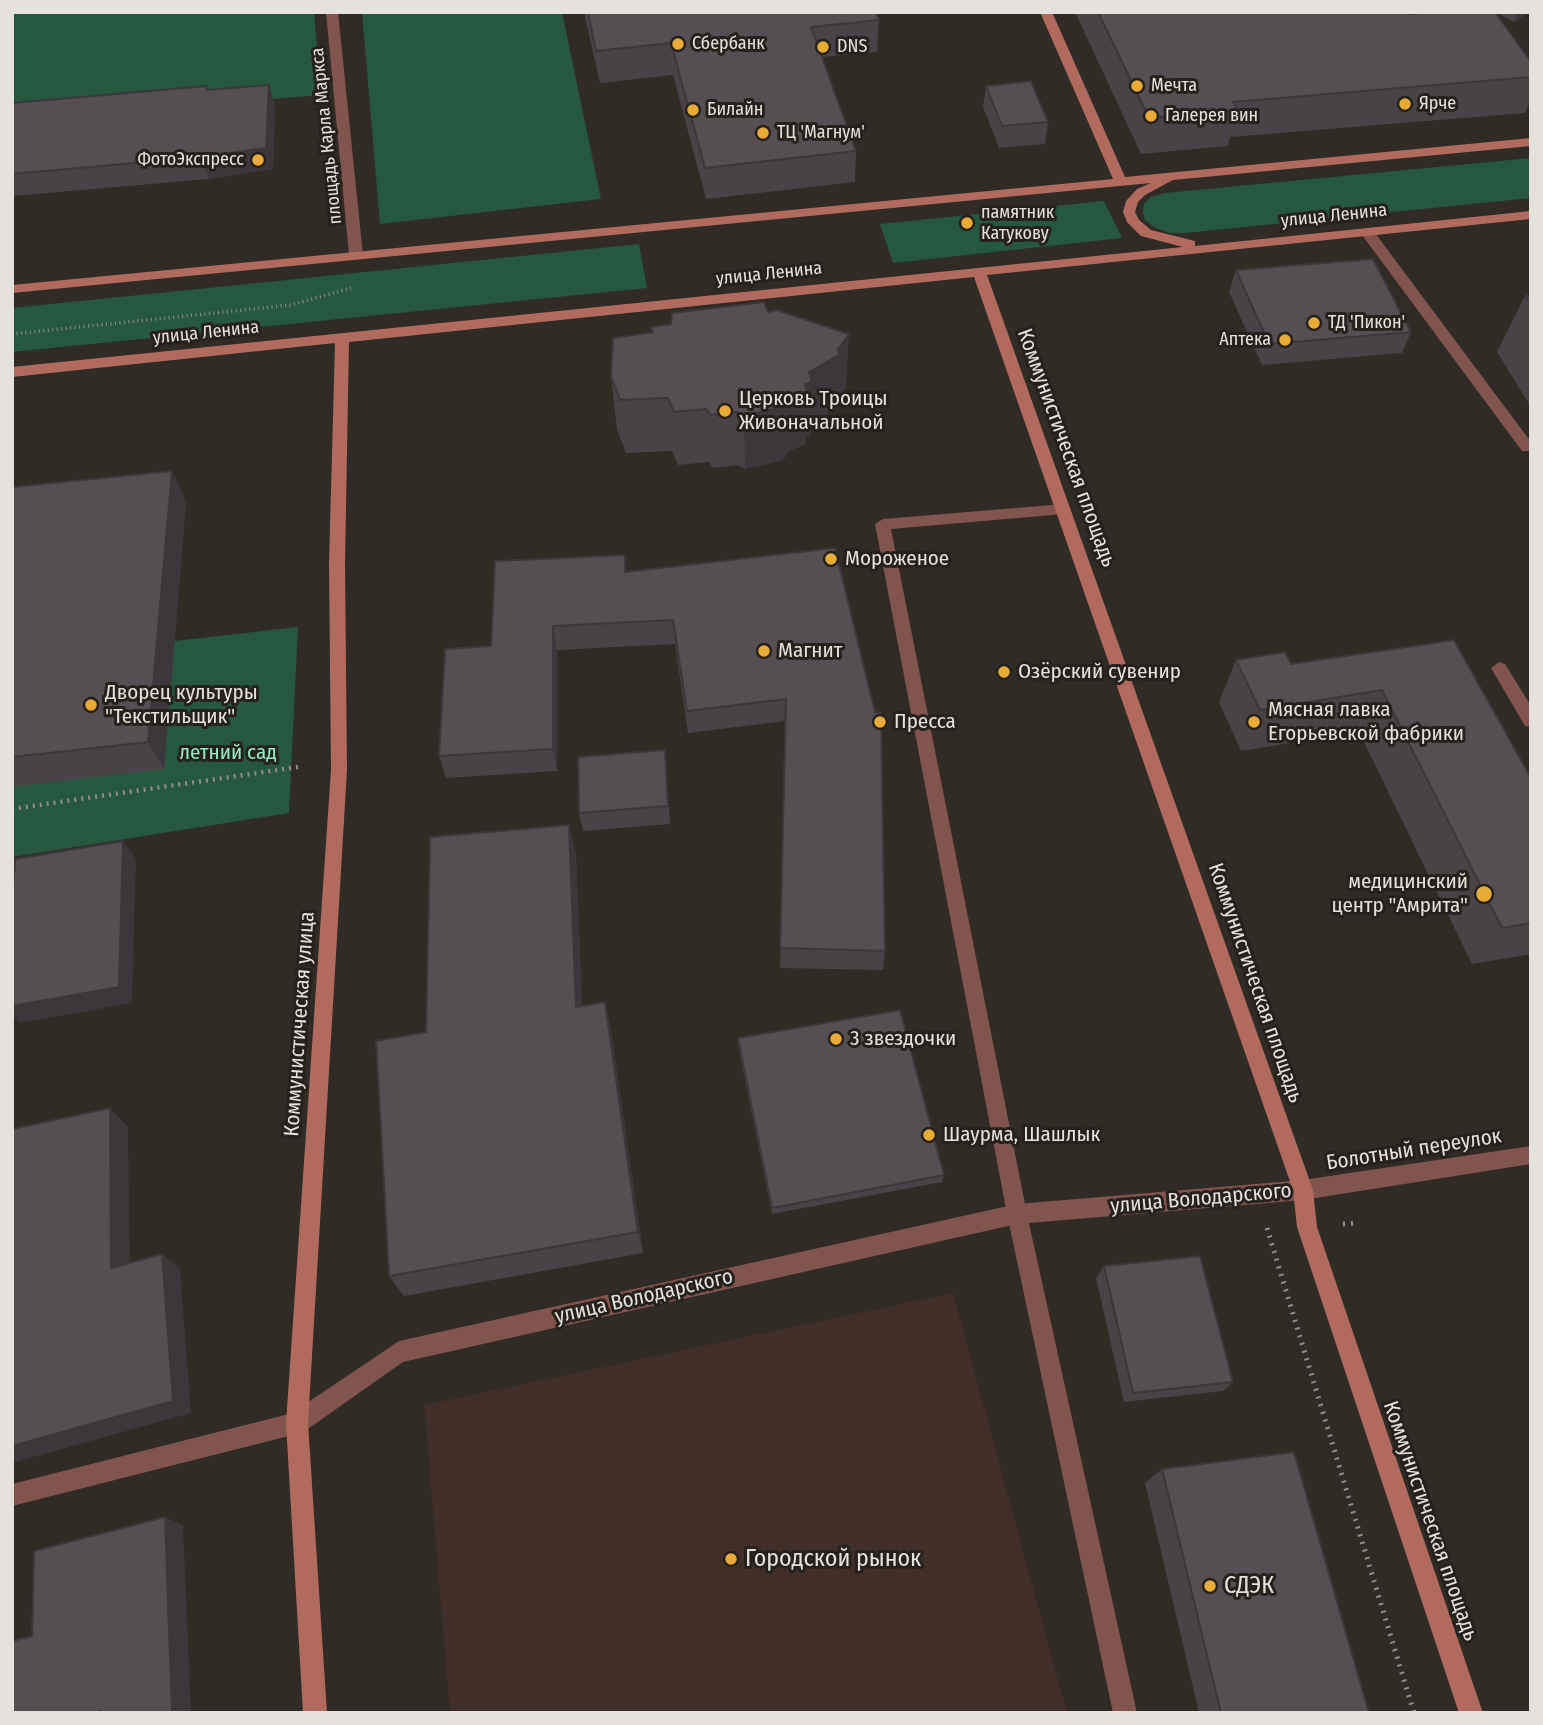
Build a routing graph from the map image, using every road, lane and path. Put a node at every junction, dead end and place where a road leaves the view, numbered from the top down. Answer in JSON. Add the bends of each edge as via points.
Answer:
{"nodes":[{"id":1,"x":332,"y":12,"type":"edge"},
{"id":2,"x":1046,"y":12,"type":"edge"},
{"id":3,"x":1531,"y":142,"type":"edge"},
{"id":4,"x":1183,"y":174,"type":"junction"},
{"id":5,"x":1120,"y":180,"type":"junction"},
{"id":6,"x":1531,"y":215,"type":"edge"},
{"id":7,"x":1367,"y":232,"type":"junction"},
{"id":8,"x":1214,"y":248,"type":"junction"},
{"id":9,"x":356,"y":255,"type":"junction"},
{"id":10,"x":979,"y":272,"type":"junction"},
{"id":11,"x":356,"y":287,"type":"dead end"},
{"id":12,"x":12,"y":289,"type":"edge"},
{"id":13,"x":12,"y":334,"type":"edge"},
{"id":14,"x":342,"y":338,"type":"junction"},
{"id":15,"x":12,"y":372,"type":"edge"},
{"id":16,"x":1527,"y":447,"type":"dead end"},
{"id":17,"x":1064,"y":509,"type":"junction"},
{"id":18,"x":1499,"y":668,"type":"dead end"},
{"id":19,"x":1531,"y":721,"type":"edge"},
{"id":20,"x":298,"y":766,"type":"dead end"},
{"id":21,"x":12,"y":808,"type":"edge"},
{"id":22,"x":1531,"y":1155,"type":"edge"},
{"id":23,"x":1303,"y":1190,"type":"junction"},
{"id":24,"x":1257,"y":1194,"type":"junction"},
{"id":25,"x":1017,"y":1214,"type":"junction"},
{"id":26,"x":297,"y":1423,"type":"junction"},
{"id":27,"x":12,"y":1495,"type":"edge"},
{"id":28,"x":315,"y":1713,"type":"edge"},
{"id":29,"x":1125,"y":1713,"type":"edge"},
{"id":30,"x":1414,"y":1713,"type":"edge"},
{"id":31,"x":1471,"y":1713,"type":"edge"}],
"edges":[{"from":1,"to":9,"type":"street","name":"площадь Карла Маркса"},
{"from":2,"to":5,"type":"main road"},
{"from":3,"to":4,"type":"main road"},
{"from":4,"to":5,"type":"main road"},
{"from":4,"to":8,"type":"main road","via":[[1141,192],[1129,212],[1133,222],[1166,240]]},
{"from":5,"to":9,"type":"main road"},
{"from":6,"to":7,"type":"main road","name":"улица Ленина"},
{"from":7,"to":8,"type":"main road","name":"улица Ленина"},
{"from":7,"to":16,"type":"street"},
{"from":8,"to":10,"type":"main road","name":"улица Ленина"},
{"from":9,"to":12,"type":"main road"},
{"from":10,"to":14,"type":"main road","name":"улица Ленина"},
{"from":10,"to":17,"type":"main road","name":"Коммунистическая площадь"},
{"from":11,"to":13,"type":"path","via":[[291,305]]},
{"from":14,"to":15,"type":"main road","name":"улица Ленина"},
{"from":14,"to":26,"type":"main road","name":"Коммунистическая улица","via":[[339,770]]},
{"from":17,"to":23,"type":"main road","name":"Коммунистическая площадь"},
{"from":17,"to":25,"type":"street","via":[[883,524]]},
{"from":18,"to":19,"type":"street"},
{"from":20,"to":21,"type":"path"},
{"from":22,"to":23,"type":"street","name":"Болотный переулок"},
{"from":23,"to":24,"type":"street","name":"улица Володарского"},
{"from":23,"to":31,"type":"main road","name":"Коммунистическая площадь","via":[[1307,1227]]},
{"from":24,"to":25,"type":"street","name":"улица Володарского"},
{"from":24,"to":30,"type":"path"},
{"from":25,"to":26,"type":"street","name":"улица Володарского","via":[[399,1352]]},
{"from":25,"to":29,"type":"street"},
{"from":26,"to":27,"type":"street","name":"улица Володарского"},
{"from":26,"to":28,"type":"main road","name":"Коммунистическая улица"}]}
